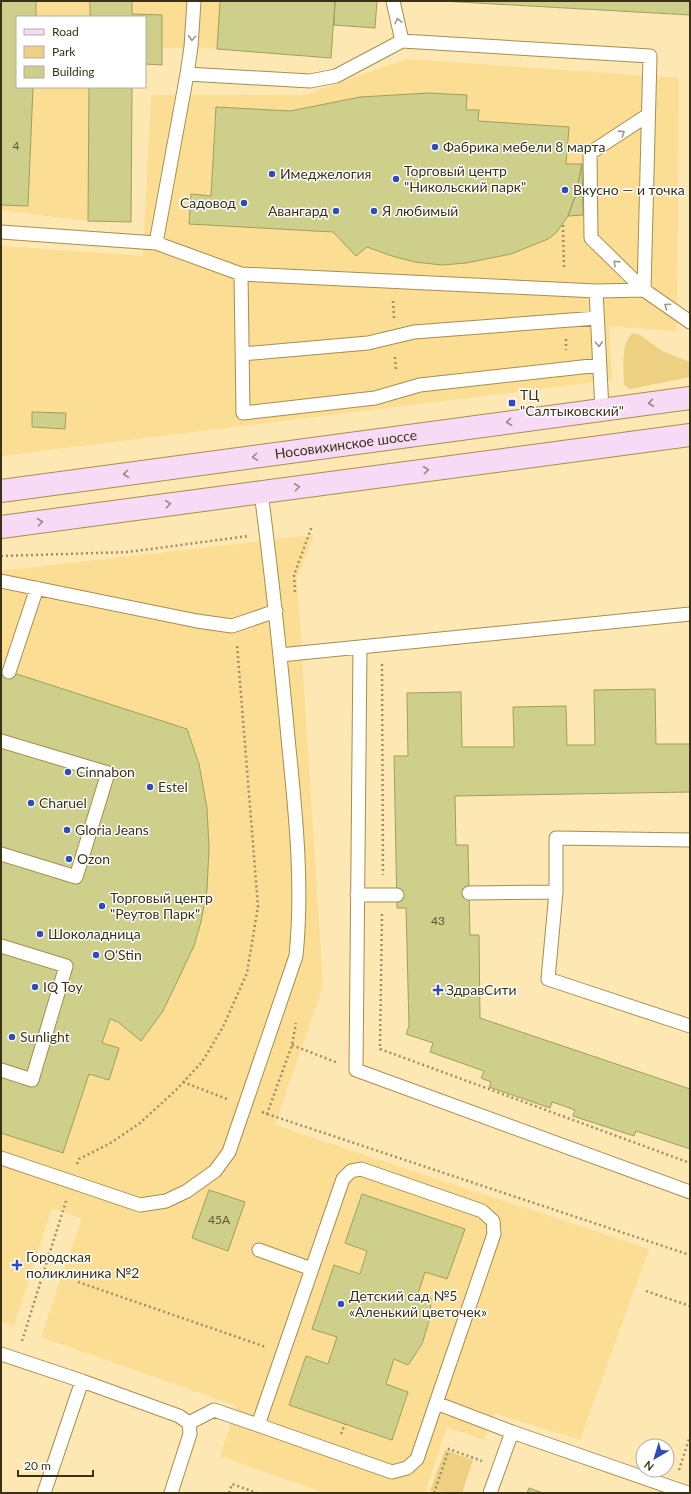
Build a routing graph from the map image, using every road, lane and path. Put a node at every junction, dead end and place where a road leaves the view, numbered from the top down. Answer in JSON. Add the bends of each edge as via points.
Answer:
{"nodes":[{"id":1,"x":194,"y":1,"type":"edge"},
{"id":2,"x":393,"y":1,"type":"edge"},
{"id":3,"x":402,"y":41,"type":"junction"},
{"id":4,"x":187,"y":74,"type":"junction"},
{"id":5,"x":648,"y":115,"type":"junction"},
{"id":6,"x":1,"y":232,"type":"edge"},
{"id":7,"x":156,"y":243,"type":"junction"},
{"id":8,"x":241,"y":274,"type":"junction"},
{"id":9,"x":644,"y":290,"type":"junction"},
{"id":10,"x":596,"y":291,"type":"junction"},
{"id":11,"x":597,"y":318,"type":"junction"},
{"id":12,"x":690,"y":322,"type":"edge"},
{"id":13,"x":242,"y":354,"type":"junction"},
{"id":14,"x":600,"y":365,"type":"junction"},
{"id":15,"x":690,"y":398,"type":"edge"},
{"id":16,"x":602,"y":410,"type":"junction"},
{"id":17,"x":690,"y":435,"type":"edge"},
{"id":18,"x":1,"y":491,"type":"edge"},
{"id":19,"x":261,"y":492,"type":"junction"},
{"id":20,"x":312,"y":526,"type":"dead end"},
{"id":21,"x":1,"y":527,"type":"edge"},
{"id":22,"x":266,"y":534,"type":"junction"},
{"id":23,"x":1,"y":556,"type":"edge"},
{"id":24,"x":1,"y":580,"type":"edge"},
{"id":25,"x":37,"y":588,"type":"junction"},
{"id":26,"x":295,"y":598,"type":"dead end"},
{"id":27,"x":276,"y":611,"type":"junction"},
{"id":28,"x":690,"y":614,"type":"edge"},
{"id":29,"x":360,"y":647,"type":"junction"},
{"id":30,"x":280,"y":655,"type":"junction"},
{"id":31,"x":9,"y":672,"type":"dead end"},
{"id":32,"x":238,"y":678,"type":"dead end"},
{"id":33,"x":1,"y":741,"type":"edge"},
{"id":34,"x":690,"y":840,"type":"edge"},
{"id":35,"x":1,"y":854,"type":"edge"},
{"id":36,"x":556,"y":892,"type":"junction"},
{"id":37,"x":396,"y":894,"type":"dead end"},
{"id":38,"x":469,"y":894,"type":"dead end"},
{"id":39,"x":357,"y":895,"type":"junction"},
{"id":40,"x":1,"y":946,"type":"edge"},
{"id":41,"x":690,"y":1026,"type":"edge"},
{"id":42,"x":292,"y":1045,"type":"dead end"},
{"id":43,"x":1,"y":1070,"type":"edge"},
{"id":44,"x":356,"y":1070,"type":"junction"},
{"id":45,"x":266,"y":1114,"type":"dead end"},
{"id":46,"x":1,"y":1158,"type":"edge"},
{"id":47,"x":72,"y":1182,"type":"junction"},
{"id":48,"x":690,"y":1192,"type":"edge"},
{"id":49,"x":67,"y":1197,"type":"dead end"},
{"id":50,"x":259,"y":1250,"type":"dead end"},
{"id":51,"x":690,"y":1255,"type":"edge"},
{"id":52,"x":312,"y":1268,"type":"junction"},
{"id":53,"x":78,"y":1282,"type":"dead end"},
{"id":54,"x":646,"y":1290,"type":"dead end"},
{"id":55,"x":690,"y":1306,"type":"edge"},
{"id":56,"x":283,"y":1353,"type":"junction"},
{"id":57,"x":1,"y":1354,"type":"edge"},
{"id":58,"x":16,"y":1359,"type":"junction"},
{"id":59,"x":82,"y":1381,"type":"junction"},
{"id":60,"x":436,"y":1403,"type":"junction"},
{"id":61,"x":189,"y":1422,"type":"junction"},
{"id":62,"x":258,"y":1425,"type":"junction"},
{"id":63,"x":512,"y":1432,"type":"junction"},
{"id":64,"x":690,"y":1436,"type":"edge"},
{"id":65,"x":499,"y":1467,"type":"junction"},
{"id":66,"x":672,"y":1490,"type":"edge"},
{"id":67,"x":44,"y":1493,"type":"edge"},
{"id":68,"x":171,"y":1493,"type":"edge"},
{"id":69,"x":229,"y":1493,"type":"edge"},
{"id":70,"x":257,"y":1493,"type":"edge"},
{"id":71,"x":434,"y":1493,"type":"edge"},
{"id":72,"x":490,"y":1493,"type":"edge"},
{"id":73,"x":688,"y":1493,"type":"edge"}],
"edges":[{"from":1,"to":4,"type":"lane","one_way":true},
{"from":3,"to":2,"type":"lane","one_way":true},
{"from":3,"to":4,"type":"lane","via":[[336,76],[310,81]]},
{"from":3,"to":5,"type":"lane","via":[[650,56]]},
{"from":4,"to":7,"type":"lane"},
{"from":5,"to":9,"type":"lane"},
{"from":9,"to":5,"type":"lane","one_way":true,"via":[[591,238],[590,153]]},
{"from":6,"to":7,"type":"lane"},
{"from":7,"to":8,"type":"lane"},
{"from":8,"to":10,"type":"lane"},
{"from":8,"to":13,"type":"lane"},
{"from":9,"to":10,"type":"lane"},
{"from":12,"to":9,"type":"lane","one_way":true},
{"from":10,"to":11,"type":"lane"},
{"from":11,"to":13,"type":"lane","via":[[414,332],[368,342]]},
{"from":11,"to":14,"type":"lane","one_way":true},
{"from":13,"to":14,"type":"lane","via":[[243,413],[375,398],[420,385]]},
{"from":14,"to":16,"type":"lane"},
{"from":15,"to":16,"type":"main road","name":"Носовихинское шоссе","one_way":true},
{"from":16,"to":18,"type":"main road","name":"Носовихинское шоссе","one_way":true},
{"from":19,"to":17,"type":"main road","one_way":true},
{"from":21,"to":19,"type":"main road","one_way":true},
{"from":19,"to":22,"type":"lane"},
{"from":20,"to":26,"type":"path","via":[[294,575]]},
{"from":22,"to":23,"type":"path","via":[[128,552]]},
{"from":22,"to":27,"type":"lane"},
{"from":24,"to":25,"type":"lane"},
{"from":25,"to":27,"type":"lane","via":[[232,626]]},
{"from":25,"to":31,"type":"lane"},
{"from":27,"to":30,"type":"lane"},
{"from":28,"to":29,"type":"lane"},
{"from":29,"to":30,"type":"lane"},
{"from":29,"to":39,"type":"lane"},
{"from":30,"to":47,"type":"lane","via":[[298,840],[299,935],[296,956],[229,1152],[215,1171],[187,1191],[166,1201],[140,1205]]},
{"from":32,"to":47,"type":"path","via":[[258,906],[247,973],[223,1027],[202,1062],[140,1123],[109,1144],[79,1159]]},
{"from":33,"to":35,"type":"lane","via":[[108,773],[76,877]]},
{"from":34,"to":36,"type":"lane","via":[[556,838]]},
{"from":36,"to":38,"type":"lane"},
{"from":36,"to":41,"type":"lane","via":[[548,979]]},
{"from":37,"to":39,"type":"lane"},
{"from":39,"to":44,"type":"lane"},
{"from":40,"to":43,"type":"lane","via":[[66,966],[32,1080]]},
{"from":42,"to":44,"type":"path"},
{"from":44,"to":48,"type":"lane"},
{"from":45,"to":51,"type":"path"},
{"from":46,"to":47,"type":"lane"},
{"from":49,"to":58,"type":"path"},
{"from":50,"to":52,"type":"lane"},
{"from":52,"to":56,"type":"lane"},
{"from":52,"to":60,"type":"lane","via":[[343,1180],[351,1171],[361,1169],[482,1211],[492,1221],[494,1234]]},
{"from":53,"to":56,"type":"path"},
{"from":54,"to":55,"type":"path"},
{"from":56,"to":62,"type":"lane"},
{"from":57,"to":58,"type":"lane"},
{"from":58,"to":59,"type":"lane"},
{"from":59,"to":61,"type":"lane","via":[[179,1416]]},
{"from":59,"to":67,"type":"lane"},
{"from":60,"to":62,"type":"lane","via":[[417,1459],[407,1468],[392,1472]]},
{"from":60,"to":63,"type":"lane"},
{"from":61,"to":62,"type":"lane","via":[[214,1410]]},
{"from":61,"to":68,"type":"lane","via":[[190,1434]]},
{"from":63,"to":65,"type":"lane"},
{"from":63,"to":66,"type":"lane"},
{"from":64,"to":66,"type":"path"},
{"from":65,"to":71,"type":"path","via":[[449,1449]]},
{"from":65,"to":72,"type":"lane"},
{"from":66,"to":73,"type":"lane"},
{"from":69,"to":70,"type":"path","via":[[232,1484]]}]}
